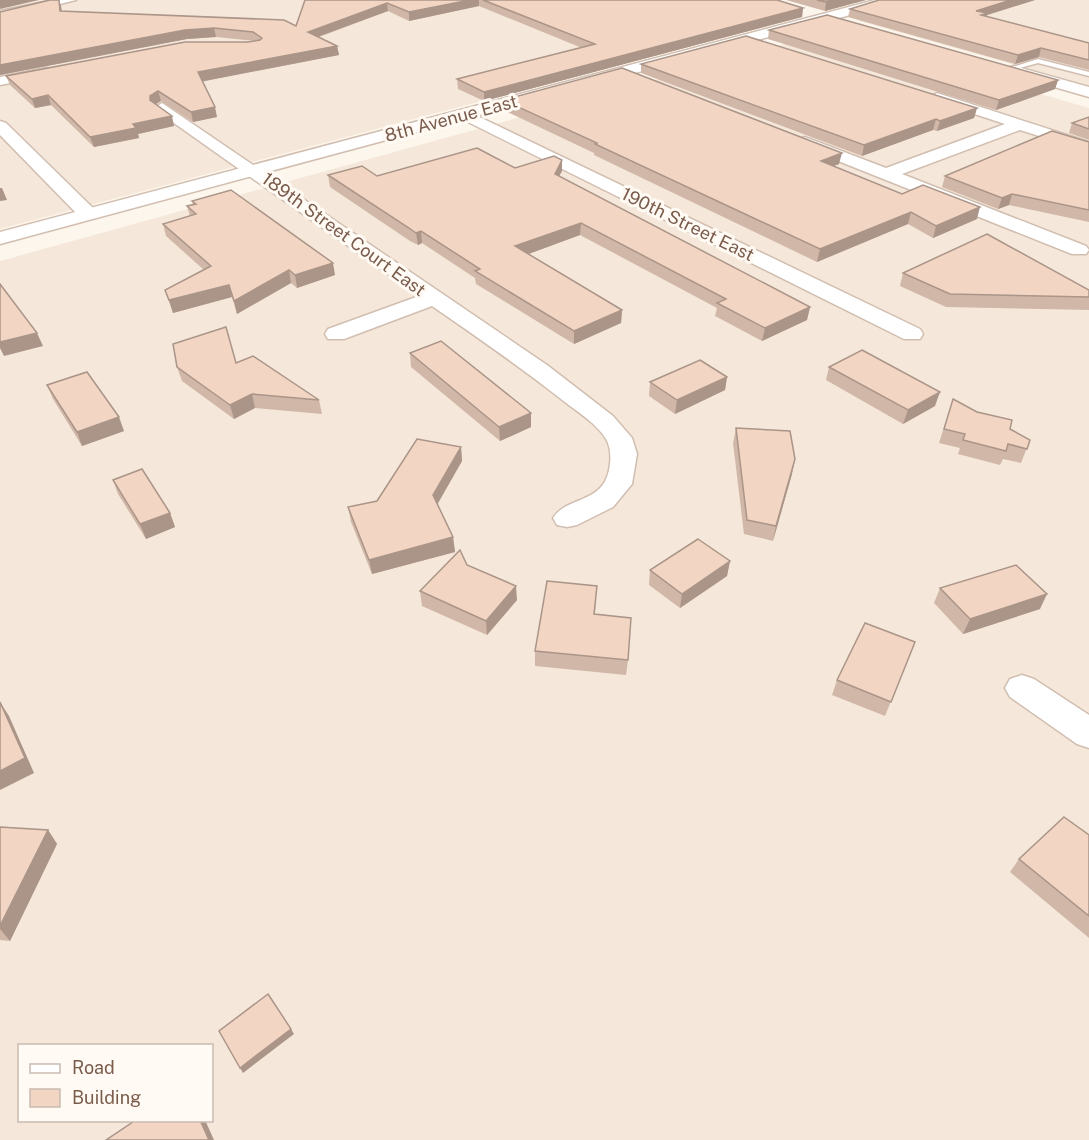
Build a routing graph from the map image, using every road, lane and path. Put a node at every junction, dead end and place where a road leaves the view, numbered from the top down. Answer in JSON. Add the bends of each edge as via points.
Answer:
{"nodes":[{"id":1,"x":70,"y":0,"type":"edge"},
{"id":2,"x":890,"y":0,"type":"edge"},
{"id":3,"x":795,"y":9,"type":"edge"},
{"id":4,"x":0,"y":15,"type":"edge"},
{"id":5,"x":826,"y":17,"type":"junction"},
{"id":6,"x":849,"y":24,"type":"edge"},
{"id":7,"x":748,"y":39,"type":"junction"},
{"id":8,"x":771,"y":45,"type":"edge"},
{"id":9,"x":1003,"y":67,"type":"joint"},
{"id":10,"x":58,"y":69,"type":"edge"},
{"id":11,"x":621,"y":73,"type":"junction"},
{"id":12,"x":1089,"y":74,"type":"edge"},
{"id":13,"x":0,"y":81,"type":"edge"},
{"id":14,"x":643,"y":81,"type":"edge"},
{"id":15,"x":1089,"y":92,"type":"edge"},
{"id":16,"x":928,"y":94,"type":"edge"},
{"id":17,"x":162,"y":108,"type":"edge"},
{"id":18,"x":465,"y":115,"type":"junction"},
{"id":19,"x":1018,"y":125,"type":"junction"},
{"id":20,"x":0,"y":126,"type":"edge"},
{"id":21,"x":793,"y":138,"type":"edge"},
{"id":22,"x":1089,"y":147,"type":"edge"},
{"id":23,"x":255,"y":170,"type":"junction"},
{"id":24,"x":887,"y":174,"type":"junction"},
{"id":25,"x":88,"y":214,"type":"junction"},
{"id":26,"x":0,"y":238,"type":"edge"},
{"id":27,"x":1079,"y":250,"type":"dead end"},
{"id":28,"x":433,"y":298,"type":"junction"},
{"id":29,"x":336,"y":334,"type":"dead end"},
{"id":30,"x":912,"y":334,"type":"dead end"},
{"id":31,"x":567,"y":518,"type":"dead end"},
{"id":32,"x":1022,"y":688,"type":"dead end"},
{"id":33,"x":1089,"y":734,"type":"edge"}],
"edges":[{"from":1,"to":4,"type":"street"},
{"from":2,"to":5,"type":"street","name":"8th Avenue East"},
{"from":3,"to":5,"type":"street"},
{"from":5,"to":6,"type":"street"},
{"from":5,"to":7,"type":"street","name":"8th Avenue East"},
{"from":7,"to":8,"type":"street"},
{"from":7,"to":11,"type":"street","name":"8th Avenue East"},
{"from":9,"to":12,"type":"lane","via":[[1038,61]]},
{"from":9,"to":15,"type":"street"},
{"from":10,"to":13,"type":"street"},
{"from":11,"to":14,"type":"street"},
{"from":11,"to":18,"type":"street","name":"8th Avenue East"},
{"from":16,"to":19,"type":"street"},
{"from":17,"to":23,"type":"street"},
{"from":18,"to":23,"type":"street","name":"8th Avenue East"},
{"from":18,"to":30,"type":"street","name":"190th Street East"},
{"from":19,"to":22,"type":"street"},
{"from":19,"to":24,"type":"street"},
{"from":20,"to":25,"type":"street"},
{"from":21,"to":24,"type":"street"},
{"from":23,"to":25,"type":"street","name":"8th Avenue East"},
{"from":23,"to":28,"type":"street","name":"189th Street Court East"},
{"from":24,"to":27,"type":"street"},
{"from":25,"to":26,"type":"street","name":"8th Avenue East"},
{"from":28,"to":29,"type":"street","name":"189th Street Court East"},
{"from":28,"to":31,"type":"street","name":"189th Street Court East","via":[[577,398],[619,438],[624,454],[618,484],[603,501]]},
{"from":32,"to":33,"type":"street"}]}
